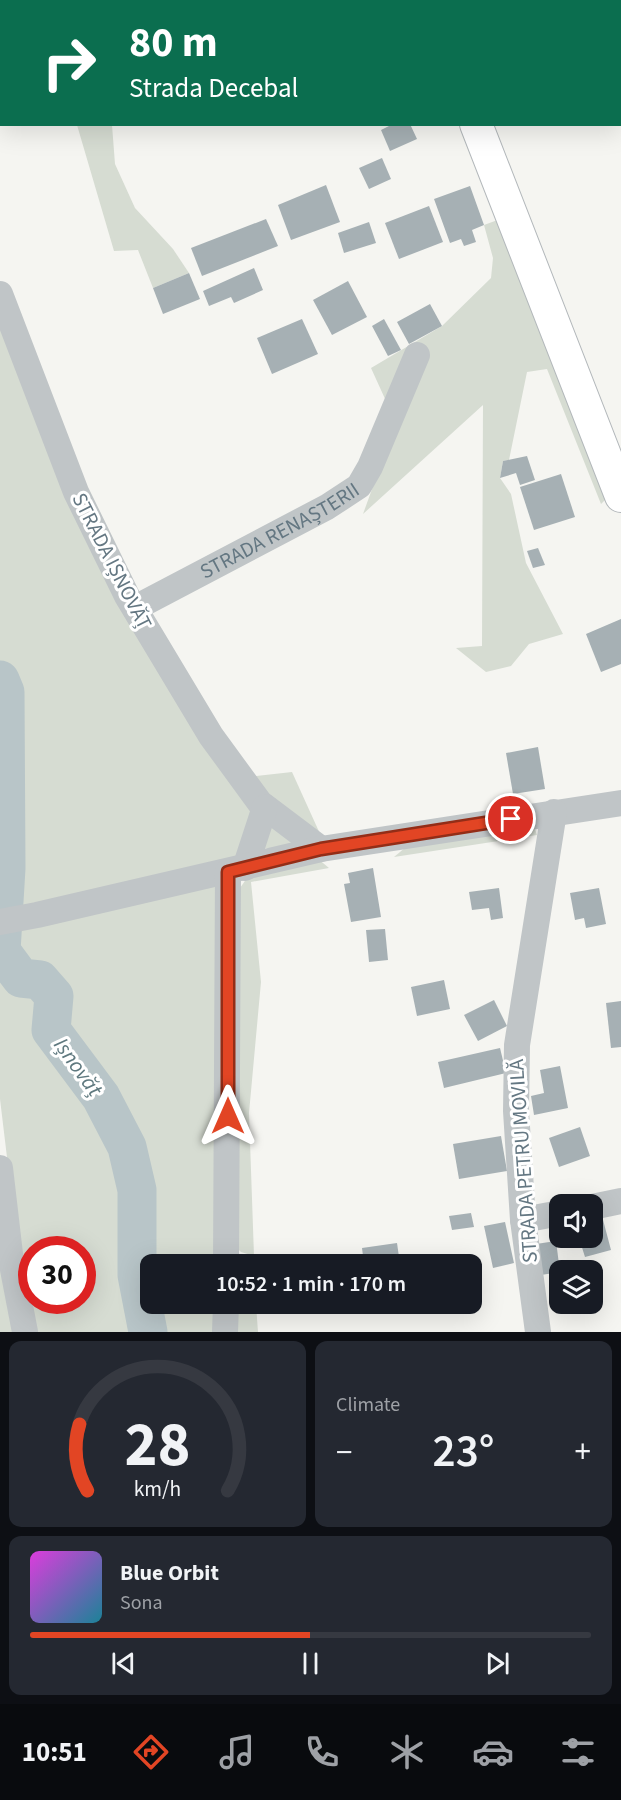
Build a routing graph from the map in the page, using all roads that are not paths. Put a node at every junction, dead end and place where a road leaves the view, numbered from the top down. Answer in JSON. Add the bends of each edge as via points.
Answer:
{"nodes":[{"id":1,"x":477,"y":126,"type":"edge"},
{"id":2,"x":0,"y":294,"type":"edge"},
{"id":3,"x":417,"y":355,"type":"dead end"},
{"id":4,"x":621,"y":496,"type":"edge"},
{"id":5,"x":135,"y":609,"type":"junction"},
{"id":6,"x":621,"y":803,"type":"edge"},
{"id":7,"x":266,"y":807,"type":"junction"},
{"id":8,"x":554,"y":812,"type":"junction"},
{"id":9,"x":321,"y":849,"type":"junction"},
{"id":10,"x":237,"y":870,"type":"junction"},
{"id":11,"x":0,"y":922,"type":"edge"},
{"id":12,"x":0,"y":1168,"type":"edge"},
{"id":13,"x":621,"y":1201,"type":"edge"},
{"id":14,"x":603,"y":1205,"type":"edge"},
{"id":15,"x":549,"y":1215,"type":"edge"},
{"id":16,"x":523,"y":1220,"type":"junction"},
{"id":17,"x":226,"y":1254,"type":"edge"},
{"id":18,"x":226,"y":1314,"type":"edge"},
{"id":19,"x":25,"y":1332,"type":"edge"},
{"id":20,"x":225,"y":1332,"type":"edge"},
{"id":21,"x":538,"y":1332,"type":"edge"}],
"edges":[{"from":1,"to":4,"type":"main road"},
{"from":2,"to":5,"type":"street","name":"STRADA IȘNOVĂȚ","via":[[75,492]]},
{"from":3,"to":5,"type":"street","name":"STRADA RENAȘTERII","via":[[359,486]]},
{"from":5,"to":7,"type":"street","name":"STRADA IȘNOVĂȚ","via":[[211,736]]},
{"from":6,"to":8,"type":"street"},
{"from":7,"to":9,"type":"street","name":"STRADA IȘNOVĂȚ"},
{"from":7,"to":10,"type":"street"},
{"from":8,"to":9,"type":"street"},
{"from":8,"to":16,"type":"street","name":"STRADA PETRU MOVILĂ","via":[[517,1045],[516,1111]]},
{"from":9,"to":10,"type":"street"},
{"from":10,"to":11,"type":"street"},
{"from":10,"to":17,"type":"street"},
{"from":12,"to":19,"type":"street","via":[[10,1254]]},
{"from":13,"to":14,"type":"street"},
{"from":15,"to":16,"type":"street"},
{"from":16,"to":21,"type":"street","name":"STRADA PETRU MOVILĂ"},
{"from":18,"to":20,"type":"street"}]}
